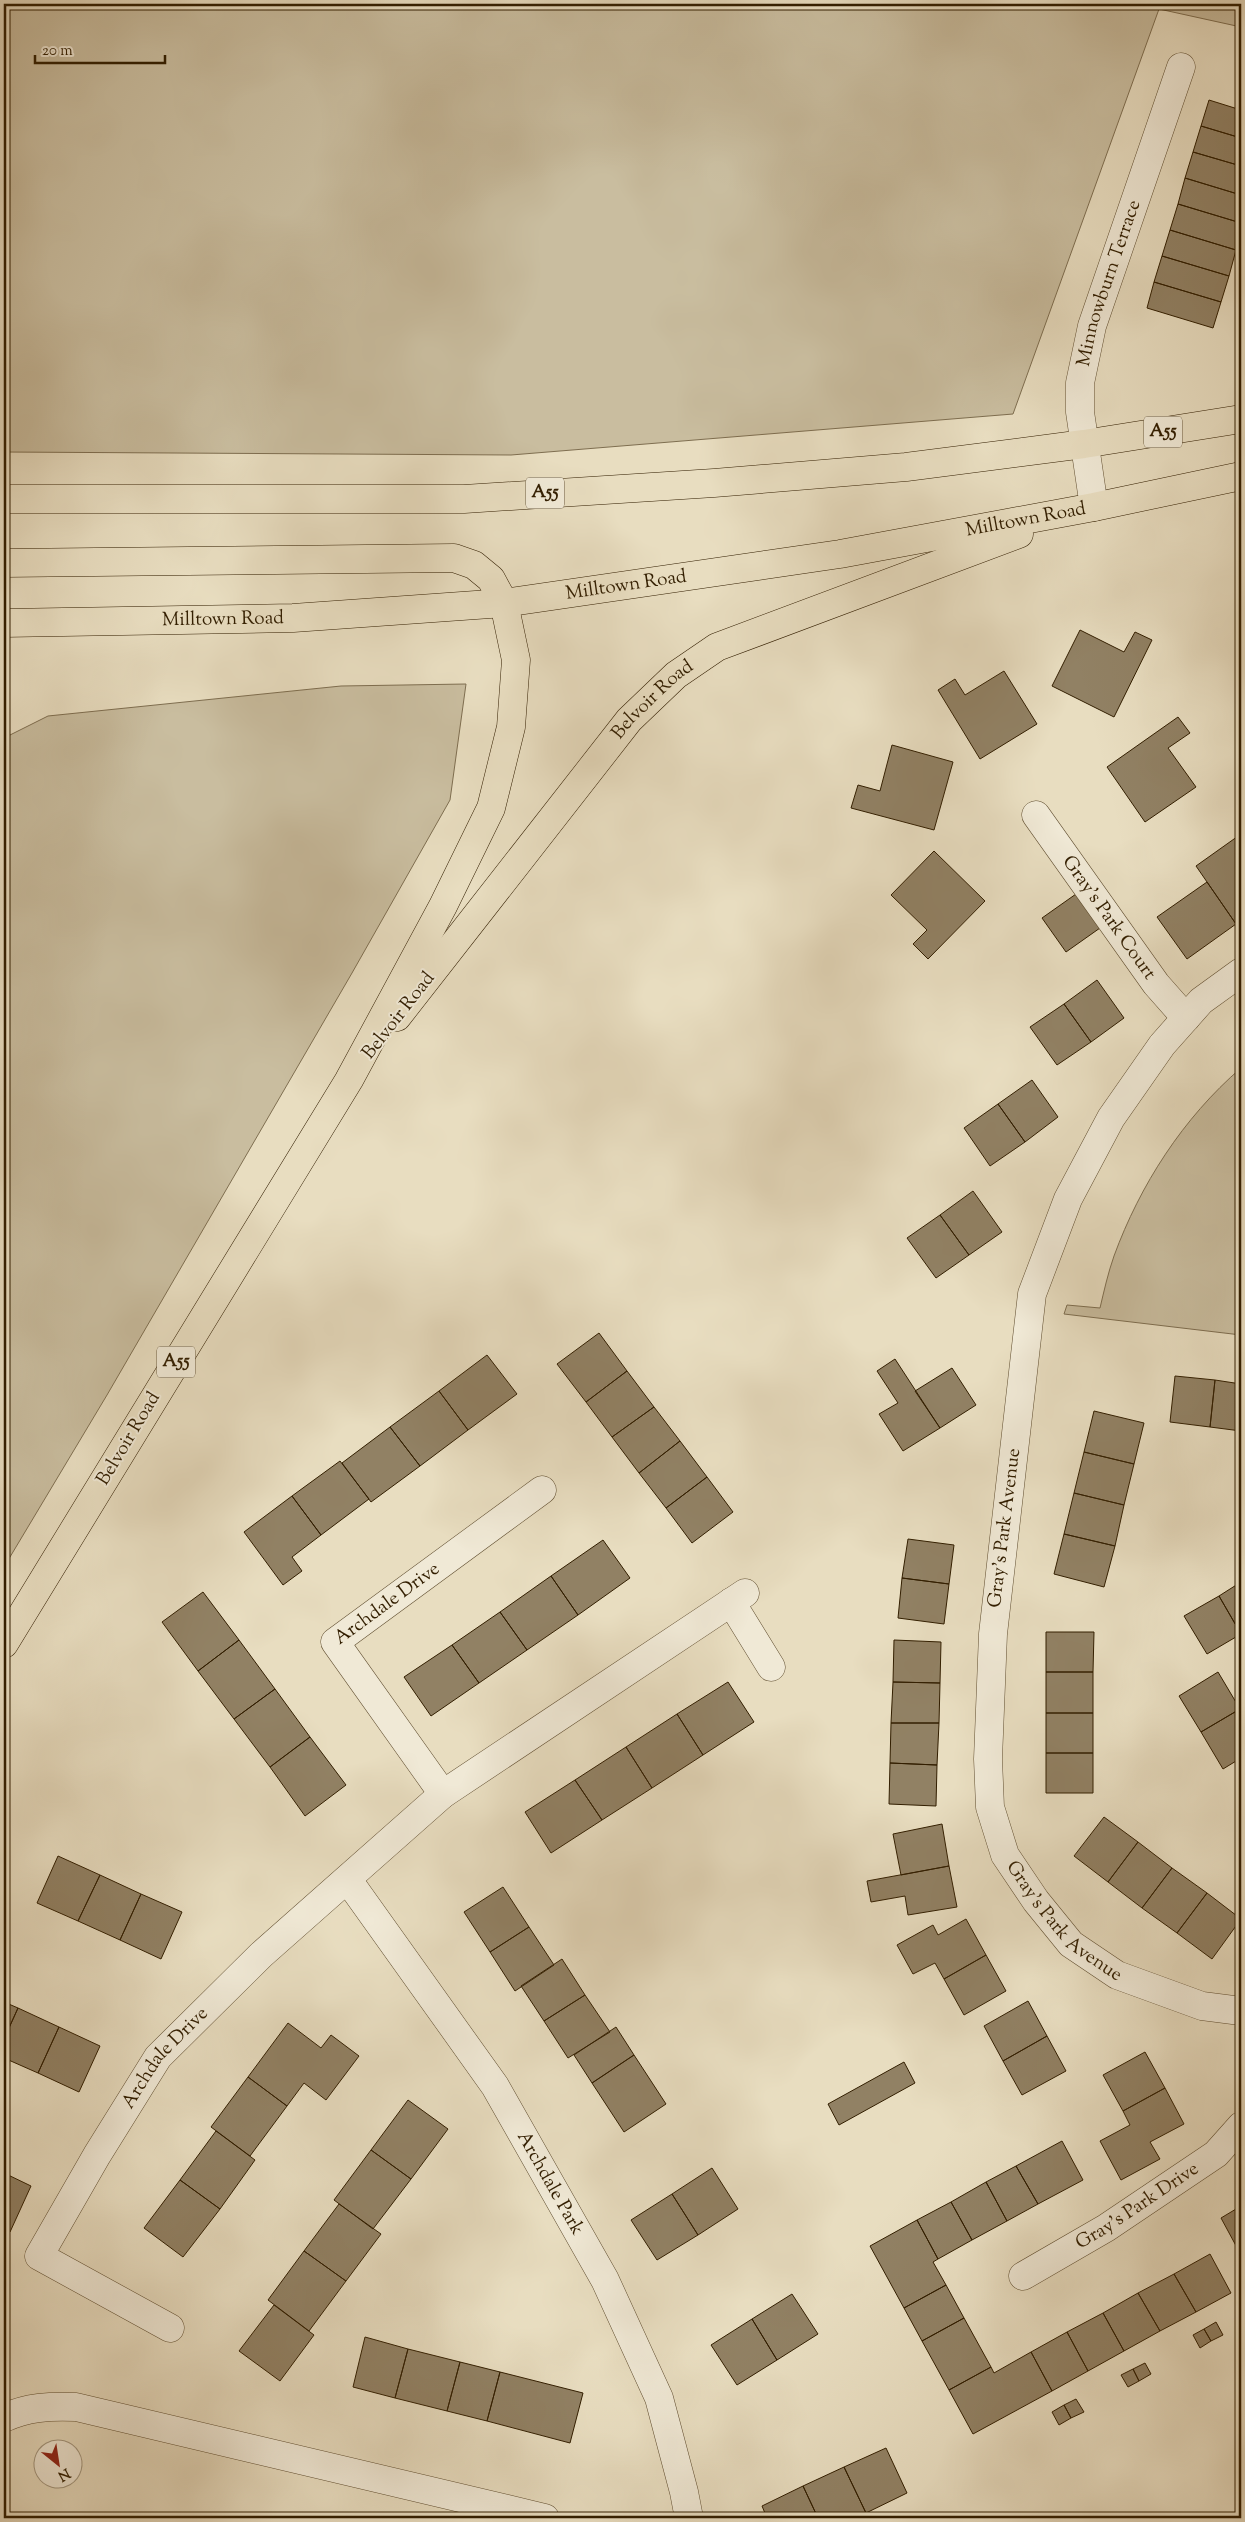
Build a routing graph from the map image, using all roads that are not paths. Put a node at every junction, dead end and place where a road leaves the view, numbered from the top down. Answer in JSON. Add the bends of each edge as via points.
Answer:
{"nodes":[{"id":1,"x":1181,"y":68,"type":"dead end"},
{"id":2,"x":1241,"y":419,"type":"edge"},
{"id":3,"x":1084,"y":444,"type":"junction"},
{"id":4,"x":1241,"y":476,"type":"edge"},
{"id":5,"x":4,"y":499,"type":"edge"},
{"id":6,"x":1094,"y":507,"type":"junction"},
{"id":7,"x":4,"y":563,"type":"edge"},
{"id":8,"x":504,"y":603,"type":"junction"},
{"id":9,"x":4,"y":623,"type":"edge"},
{"id":10,"x":1036,"y":815,"type":"dead end"},
{"id":11,"x":1241,"y":972,"type":"edge"},
{"id":12,"x":1186,"y":1018,"type":"junction"},
{"id":13,"x":348,"y":1080,"type":"junction"},
{"id":14,"x":542,"y":1490,"type":"dead end"},
{"id":15,"x":4,"y":1644,"type":"edge"},
{"id":16,"x":772,"y":1667,"type":"dead end"},
{"id":17,"x":443,"y":1794,"type":"junction"},
{"id":18,"x":348,"y":1880,"type":"junction"},
{"id":19,"x":1241,"y":2011,"type":"edge"},
{"id":20,"x":1241,"y":2126,"type":"edge"},
{"id":21,"x":1023,"y":2276,"type":"dead end"},
{"id":22,"x":170,"y":2328,"type":"dead end"},
{"id":23,"x":4,"y":2418,"type":"edge"},
{"id":24,"x":545,"y":2518,"type":"edge"},
{"id":25,"x":689,"y":2518,"type":"edge"}],
"edges":[{"from":1,"to":3,"type":"street","name":"Minnowburn Terrace","via":[[1092,326],[1080,383]]},
{"from":2,"to":3,"type":"highway","number":"A55"},
{"from":3,"to":5,"type":"highway","number":"A55","via":[[906,467],[464,499]]},
{"from":3,"to":6,"type":"street","name":"Minnowburn Terrace"},
{"from":4,"to":6,"type":"highway","name":"Milltown Road","number":"A55"},
{"from":6,"to":8,"type":"highway","name":"Milltown Road","number":"A55","via":[[840,554]]},
{"from":6,"to":13,"type":"highway","name":"Belvoir Road","number":"A55","via":[[717,647],[676,675],[629,720]]},
{"from":7,"to":8,"type":"highway","name":"Belvoir Road","via":[[454,558],[474,565],[490,579]]},
{"from":8,"to":9,"type":"highway","name":"Milltown Road","number":"A55","via":[[293,618]]},
{"from":8,"to":13,"type":"highway","name":"Belvoir Road","number":"A55","via":[[516,660],[511,727],[490,808],[443,906]]},
{"from":10,"to":12,"type":"street","name":"Gray's Park Court","via":[[1156,984]]},
{"from":11,"to":12,"type":"street","name":"Gray's Park Avenue","via":[[1201,1001]]},
{"from":12,"to":19,"type":"street","name":"Gray's Park Avenue","via":[[1162,1045],[1111,1118],[1068,1199],[1032,1294],[993,1634],[988,1758],[990,1807],[1005,1855],[1071,1944],[1117,1975],[1202,2006]]},
{"from":13,"to":15,"type":"highway","name":"Belvoir Road","number":"A55"},
{"from":14,"to":17,"type":"street","name":"Archdale Drive","via":[[335,1642]]},
{"from":16,"to":17,"type":"street","name":"Archdale Drive","via":[[738,1598]]},
{"from":17,"to":18,"type":"street","name":"Archdale Drive"},
{"from":18,"to":22,"type":"street","name":"Archdale Drive","via":[[261,1955],[158,2057],[39,2256]]},
{"from":18,"to":25,"type":"street","name":"Archdale Park","via":[[495,2086],[605,2280],[659,2398]]},
{"from":20,"to":21,"type":"street","name":"Gray's Park Drive","via":[[1216,2154],[1106,2228]]},
{"from":23,"to":24,"type":"street","via":[[28,2409],[76,2407]]}]}
